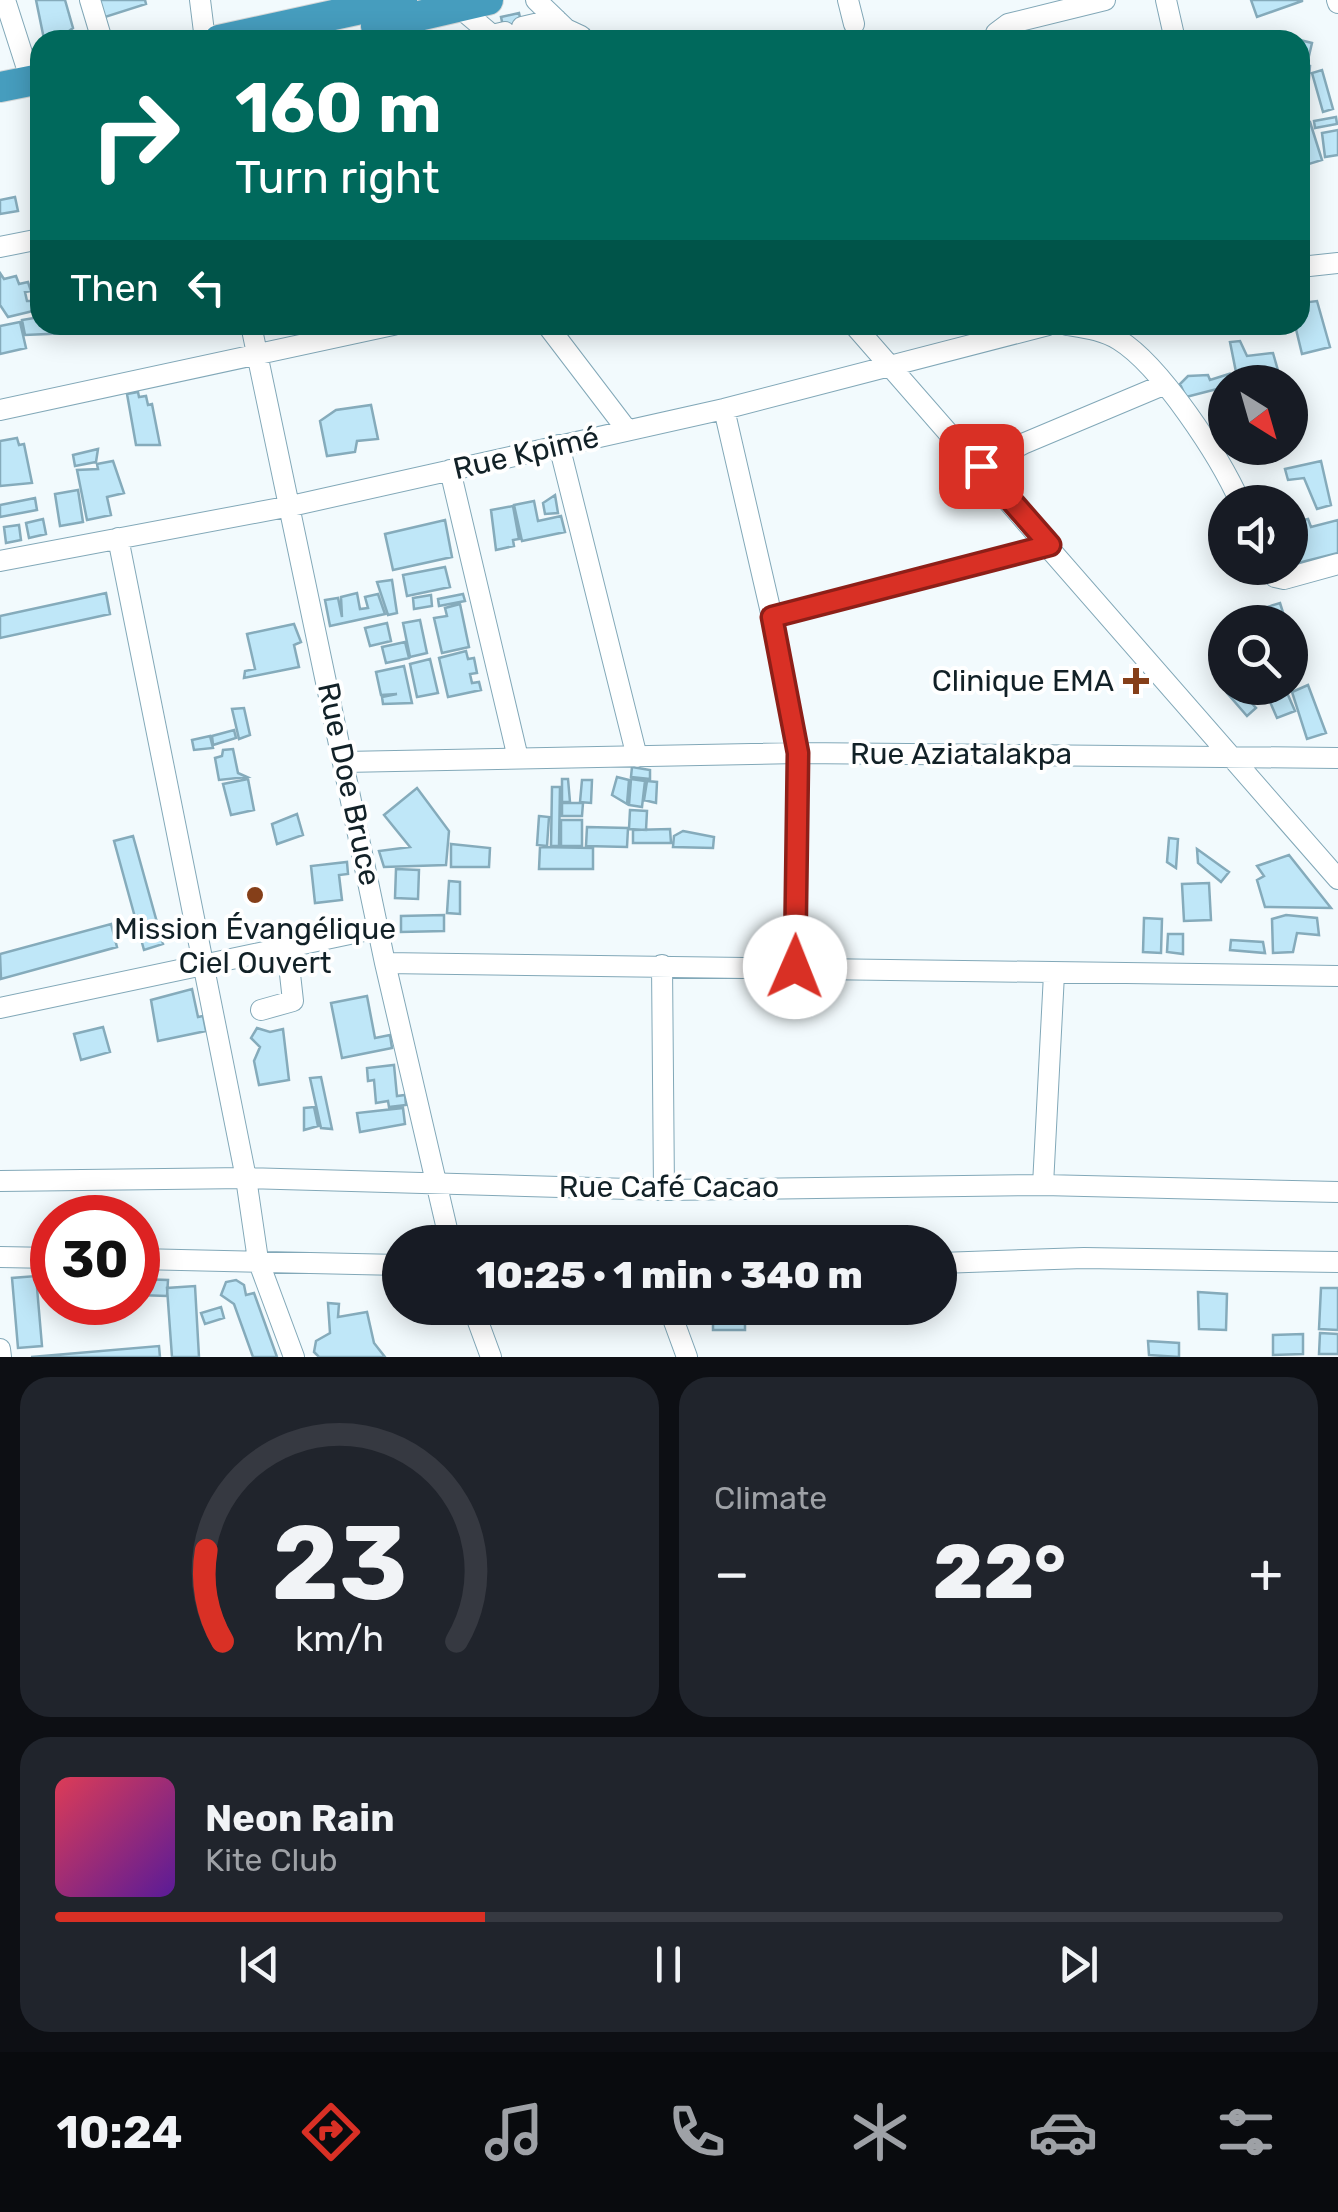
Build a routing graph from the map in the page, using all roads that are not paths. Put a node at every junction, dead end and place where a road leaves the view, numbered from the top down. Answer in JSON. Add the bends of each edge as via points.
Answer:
{"nodes":[{"id":1,"x":5,"y":0,"type":"edge"},
{"id":2,"x":90,"y":0,"type":"edge"},
{"id":3,"x":200,"y":0,"type":"edge"},
{"id":4,"x":402,"y":0,"type":"edge"},
{"id":5,"x":536,"y":0,"type":"edge"},
{"id":6,"x":848,"y":0,"type":"edge"},
{"id":7,"x":1105,"y":0,"type":"edge"},
{"id":8,"x":1166,"y":0,"type":"edge"},
{"id":9,"x":474,"y":4,"type":"edge"},
{"id":10,"x":556,"y":10,"type":"edge"},
{"id":11,"x":854,"y":24,"type":"dead end"},
{"id":12,"x":99,"y":30,"type":"edge"},
{"id":13,"x":203,"y":30,"type":"edge"},
{"id":14,"x":265,"y":30,"type":"edge"},
{"id":15,"x":359,"y":30,"type":"edge"},
{"id":16,"x":489,"y":30,"type":"edge"},
{"id":17,"x":513,"y":30,"type":"edge"},
{"id":18,"x":575,"y":30,"type":"edge"},
{"id":19,"x":999,"y":30,"type":"edge"},
{"id":20,"x":1173,"y":30,"type":"edge"},
{"id":21,"x":30,"y":67,"type":"edge"},
{"id":22,"x":30,"y":86,"type":"edge"},
{"id":23,"x":0,"y":88,"type":"edge"},
{"id":24,"x":30,"y":90,"type":"edge"},
{"id":25,"x":0,"y":108,"type":"edge"},
{"id":26,"x":30,"y":241,"type":"edge"},
{"id":27,"x":0,"y":248,"type":"edge"},
{"id":28,"x":1338,"y":263,"type":"edge"},
{"id":29,"x":1310,"y":266,"type":"edge"},
{"id":30,"x":254,"y":335,"type":"edge"},
{"id":31,"x":350,"y":335,"type":"edge"},
{"id":32,"x":556,"y":335,"type":"edge"},
{"id":33,"x":863,"y":335,"type":"edge"},
{"id":34,"x":1007,"y":335,"type":"edge"},
{"id":35,"x":1109,"y":335,"type":"edge"},
{"id":36,"x":259,"y":356,"type":"junction"},
{"id":37,"x":890,"y":364,"type":"junction"},
{"id":38,"x":1163,"y":385,"type":"junction"},
{"id":39,"x":10,"y":408,"type":"edge"},
{"id":40,"x":724,"y":409,"type":"junction"},
{"id":41,"x":627,"y":430,"type":"junction"},
{"id":42,"x":559,"y":445,"type":"junction"},
{"id":43,"x":981,"y":466,"type":"junction"},
{"id":44,"x":450,"y":470,"type":"junction"},
{"id":45,"x":1229,"y":485,"type":"edge"},
{"id":46,"x":291,"y":506,"type":"junction"},
{"id":47,"x":118,"y":538,"type":"junction"},
{"id":48,"x":1050,"y":545,"type":"junction"},
{"id":49,"x":0,"y":561,"type":"edge"},
{"id":50,"x":1338,"y":564,"type":"edge"},
{"id":51,"x":1308,"y":572,"type":"edge"},
{"id":52,"x":772,"y":617,"type":"junction"},
{"id":53,"x":798,"y":753,"type":"junction"},
{"id":54,"x":637,"y":757,"type":"junction"},
{"id":55,"x":1228,"y":757,"type":"junction"},
{"id":56,"x":518,"y":758,"type":"junction"},
{"id":57,"x":1338,"y":758,"type":"edge"},
{"id":58,"x":344,"y":762,"type":"junction"},
{"id":59,"x":1338,"y":879,"type":"edge"},
{"id":60,"x":378,"y":928,"type":"junction"},
{"id":61,"x":287,"y":947,"type":"junction"},
{"id":62,"x":386,"y":963,"type":"junction"},
{"id":63,"x":200,"y":965,"type":"junction"},
{"id":64,"x":662,"y":965,"type":"junction"},
{"id":65,"x":795,"y":967,"type":"junction"},
{"id":66,"x":1054,"y":974,"type":"junction"},
{"id":67,"x":1338,"y":976,"type":"edge"},
{"id":68,"x":0,"y":1008,"type":"edge"},
{"id":69,"x":261,"y":1010,"type":"dead end"},
{"id":70,"x":246,"y":1178,"type":"junction"},
{"id":71,"x":0,"y":1180,"type":"edge"},
{"id":72,"x":435,"y":1184,"type":"junction"},
{"id":73,"x":1044,"y":1185,"type":"junction"},
{"id":74,"x":664,"y":1190,"type":"junction"},
{"id":75,"x":1338,"y":1192,"type":"edge"},
{"id":76,"x":446,"y":1225,"type":"edge"},
{"id":77,"x":0,"y":1257,"type":"edge"},
{"id":78,"x":30,"y":1258,"type":"edge"},
{"id":79,"x":160,"y":1259,"type":"edge"},
{"id":80,"x":258,"y":1260,"type":"junction"},
{"id":81,"x":957,"y":1262,"type":"edge"},
{"id":82,"x":1338,"y":1262,"type":"edge"},
{"id":83,"x":382,"y":1264,"type":"edge"},
{"id":84,"x":479,"y":1325,"type":"edge"},
{"id":85,"x":675,"y":1325,"type":"edge"},
{"id":86,"x":0,"y":1349,"type":"edge"},
{"id":87,"x":1,"y":1357,"type":"edge"},
{"id":88,"x":294,"y":1357,"type":"edge"},
{"id":89,"x":491,"y":1357,"type":"edge"},
{"id":90,"x":686,"y":1357,"type":"edge"}],
"edges":[{"from":1,"to":21,"type":"street"},
{"from":2,"to":12,"type":"street"},
{"from":3,"to":13,"type":"street"},
{"from":4,"to":14,"type":"highway"},
{"from":5,"to":10,"type":"street"},
{"from":6,"to":11,"type":"street"},
{"from":7,"to":19,"type":"street"},
{"from":8,"to":20,"type":"street"},
{"from":9,"to":15,"type":"highway"},
{"from":9,"to":16,"type":"street"},
{"from":10,"to":17,"type":"street"},
{"from":10,"to":18,"type":"street"},
{"from":22,"to":23,"type":"highway"},
{"from":24,"to":25,"type":"highway"},
{"from":26,"to":27,"type":"street"},
{"from":28,"to":29,"type":"street"},
{"from":30,"to":36,"type":"street","name":"Rue Doe Bruce"},
{"from":31,"to":36,"type":"street"},
{"from":32,"to":41,"type":"street"},
{"from":33,"to":37,"type":"street"},
{"from":34,"to":37,"type":"street","name":"Rue Kpimé"},
{"from":35,"to":38,"type":"street"},
{"from":36,"to":39,"type":"street"},
{"from":36,"to":46,"type":"street","name":"Rue Doe Bruce"},
{"from":37,"to":40,"type":"street","name":"Rue Kpimé"},
{"from":37,"to":43,"type":"street"},
{"from":38,"to":43,"type":"street"},
{"from":38,"to":45,"type":"street"},
{"from":40,"to":41,"type":"street","name":"Rue Kpimé"},
{"from":40,"to":52,"type":"street"},
{"from":41,"to":42,"type":"street","name":"Rue Kpimé"},
{"from":42,"to":44,"type":"street","name":"Rue Kpimé"},
{"from":42,"to":54,"type":"street"},
{"from":43,"to":48,"type":"street"},
{"from":44,"to":46,"type":"street","name":"Rue Kpimé"},
{"from":44,"to":56,"type":"street"},
{"from":46,"to":47,"type":"street","name":"Rue Kpimé"},
{"from":46,"to":58,"type":"street","name":"Rue Doe Bruce"},
{"from":47,"to":49,"type":"street","name":"Rue Kpimé"},
{"from":47,"to":63,"type":"street"},
{"from":48,"to":52,"type":"street"},
{"from":48,"to":55,"type":"street"},
{"from":50,"to":51,"type":"street"},
{"from":52,"to":53,"type":"street"},
{"from":53,"to":54,"type":"street","name":"Rue Aziatalakpa"},
{"from":53,"to":55,"type":"street","name":"Rue Aziatalakpa"},
{"from":53,"to":65,"type":"street"},
{"from":54,"to":56,"type":"street","name":"Rue Aziatalakpa"},
{"from":55,"to":57,"type":"street","name":"Rue Aziatalakpa"},
{"from":55,"to":59,"type":"street"},
{"from":56,"to":58,"type":"street","name":"Rue Aziatalakpa"},
{"from":58,"to":60,"type":"street","name":"Rue Doe Bruce"},
{"from":60,"to":61,"type":"street"},
{"from":60,"to":62,"type":"street","name":"Rue Doe Bruce"},
{"from":61,"to":63,"type":"street"},
{"from":61,"to":69,"type":"street","via":[[294,1001]]},
{"from":62,"to":64,"type":"street"},
{"from":62,"to":72,"type":"street","name":"Rue Doe Bruce"},
{"from":63,"to":68,"type":"street"},
{"from":63,"to":70,"type":"street"},
{"from":64,"to":65,"type":"street"},
{"from":64,"to":74,"type":"street"},
{"from":65,"to":66,"type":"street"},
{"from":66,"to":67,"type":"street"},
{"from":66,"to":73,"type":"street"},
{"from":70,"to":71,"type":"street","name":"Rue Café Cacao"},
{"from":70,"to":72,"type":"street","name":"Rue Café Cacao"},
{"from":70,"to":80,"type":"street"},
{"from":72,"to":74,"type":"street","name":"Rue Café Cacao"},
{"from":72,"to":76,"type":"street","name":"Rue Doe Bruce"},
{"from":73,"to":74,"type":"street","name":"Rue Café Cacao"},
{"from":73,"to":75,"type":"street","name":"Rue Café Cacao"},
{"from":77,"to":78,"type":"street"},
{"from":79,"to":80,"type":"street"},
{"from":80,"to":83,"type":"street"},
{"from":80,"to":88,"type":"street"},
{"from":81,"to":82,"type":"street"},
{"from":84,"to":89,"type":"street"},
{"from":85,"to":90,"type":"street"},
{"from":86,"to":87,"type":"street"}]}
